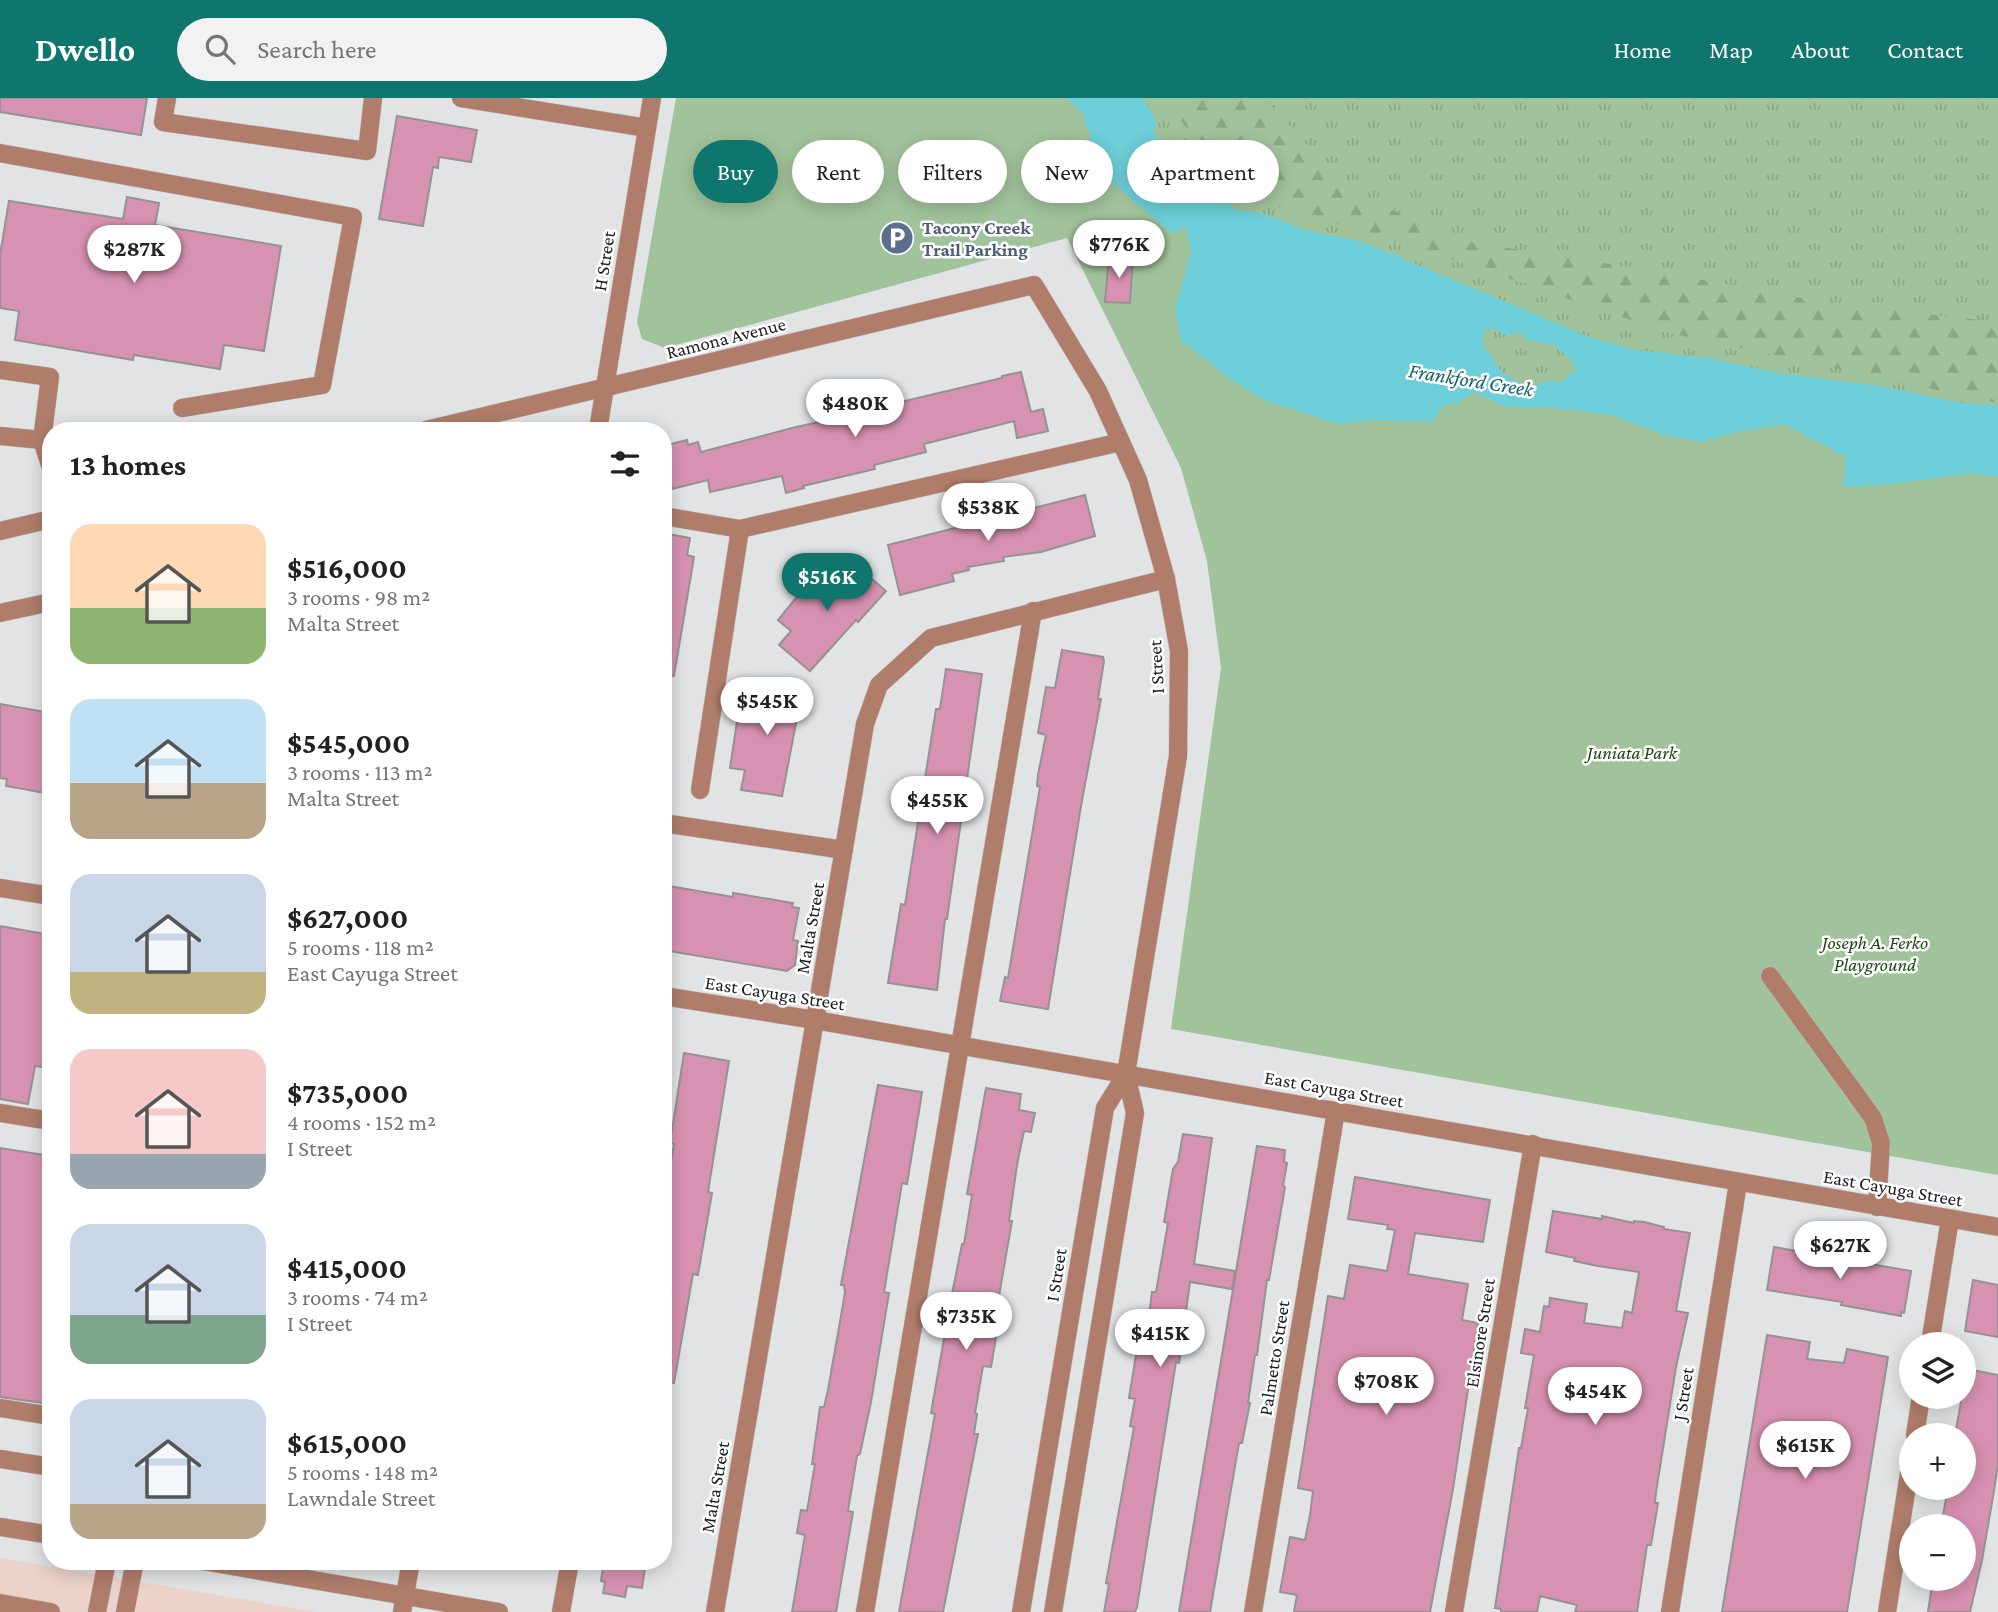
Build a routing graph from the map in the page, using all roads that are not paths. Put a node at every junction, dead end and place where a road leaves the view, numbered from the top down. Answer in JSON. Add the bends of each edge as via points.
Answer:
{"nodes":[{"id":1,"x":167,"y":98,"type":"edge"},
{"id":2,"x":373,"y":98,"type":"edge"},
{"id":3,"x":461,"y":98,"type":"edge"},
{"id":4,"x":652,"y":98,"type":"edge"},
{"id":5,"x":647,"y":128,"type":"junction"},
{"id":6,"x":0,"y":153,"type":"edge"},
{"id":7,"x":1034,"y":285,"type":"joint"},
{"id":8,"x":0,"y":370,"type":"edge"},
{"id":9,"x":605,"y":389,"type":"junction"},
{"id":10,"x":181,"y":408,"type":"dead end"},
{"id":11,"x":44,"y":422,"type":"edge"},
{"id":12,"x":461,"y":422,"type":"edge"},
{"id":13,"x":599,"y":422,"type":"edge"},
{"id":14,"x":0,"y":436,"type":"edge"},
{"id":15,"x":42,"y":440,"type":"edge"},
{"id":16,"x":1121,"y":442,"type":"junction"},
{"id":17,"x":672,"y":518,"type":"edge"},
{"id":18,"x":42,"y":521,"type":"edge"},
{"id":19,"x":740,"y":529,"type":"junction"},
{"id":20,"x":0,"y":531,"type":"edge"},
{"id":21,"x":1166,"y":579,"type":"junction"},
{"id":22,"x":42,"y":604,"type":"edge"},
{"id":23,"x":1033,"y":611,"type":"junction"},
{"id":24,"x":0,"y":613,"type":"edge"},
{"id":25,"x":700,"y":790,"type":"dead end"},
{"id":26,"x":672,"y":824,"type":"edge"},
{"id":27,"x":844,"y":850,"type":"junction"},
{"id":28,"x":0,"y":888,"type":"edge"},
{"id":29,"x":42,"y":895,"type":"edge"},
{"id":30,"x":1770,"y":975,"type":"dead end"},
{"id":31,"x":672,"y":998,"type":"edge"},
{"id":32,"x":816,"y":1020,"type":"junction"},
{"id":33,"x":960,"y":1045,"type":"junction"},
{"id":34,"x":1126,"y":1074,"type":"junction"},
{"id":35,"x":1336,"y":1111,"type":"junction"},
{"id":36,"x":0,"y":1113,"type":"edge"},
{"id":37,"x":42,"y":1120,"type":"edge"},
{"id":38,"x":1533,"y":1144,"type":"junction"},
{"id":39,"x":1738,"y":1183,"type":"junction"},
{"id":40,"x":1878,"y":1207,"type":"junction"},
{"id":41,"x":1950,"y":1219,"type":"junction"},
{"id":42,"x":1998,"y":1227,"type":"edge"},
{"id":43,"x":1932,"y":1332,"type":"edge"},
{"id":44,"x":0,"y":1408,"type":"edge"},
{"id":45,"x":42,"y":1415,"type":"edge"},
{"id":46,"x":0,"y":1459,"type":"edge"},
{"id":47,"x":42,"y":1466,"type":"edge"},
{"id":48,"x":1905,"y":1500,"type":"edge"},
{"id":49,"x":0,"y":1527,"type":"edge"},
{"id":50,"x":42,"y":1534,"type":"edge"},
{"id":51,"x":105,"y":1570,"type":"edge"},
{"id":52,"x":133,"y":1570,"type":"edge"},
{"id":53,"x":246,"y":1570,"type":"edge"},
{"id":54,"x":410,"y":1570,"type":"edge"},
{"id":55,"x":568,"y":1570,"type":"edge"},
{"id":56,"x":0,"y":1603,"type":"edge"},
{"id":57,"x":404,"y":1603,"type":"edge"},
{"id":58,"x":51,"y":1612,"type":"edge"},
{"id":59,"x":97,"y":1612,"type":"edge"},
{"id":60,"x":125,"y":1612,"type":"edge"},
{"id":61,"x":499,"y":1612,"type":"edge"},
{"id":62,"x":561,"y":1612,"type":"edge"},
{"id":63,"x":715,"y":1612,"type":"edge"},
{"id":64,"x":865,"y":1612,"type":"edge"},
{"id":65,"x":1021,"y":1612,"type":"edge"},
{"id":66,"x":1053,"y":1612,"type":"edge"},
{"id":67,"x":1253,"y":1612,"type":"edge"},
{"id":68,"x":1454,"y":1612,"type":"edge"},
{"id":69,"x":1670,"y":1612,"type":"edge"},
{"id":70,"x":1887,"y":1612,"type":"edge"}],
"edges":[{"from":1,"to":2,"type":"street","via":[[163,122],[367,151]]},
{"from":3,"to":5,"type":"street"},
{"from":4,"to":5,"type":"street","name":"H Street"},
{"from":5,"to":9,"type":"street","name":"H Street"},
{"from":6,"to":10,"type":"street","via":[[352,217],[322,385]]},
{"from":7,"to":9,"type":"street","name":"Ramona Avenue"},
{"from":7,"to":16,"type":"street","name":"I Street","via":[[1098,391]]},
{"from":8,"to":11,"type":"street","via":[[50,377]]},
{"from":9,"to":12,"type":"street","name":"Ramona Avenue"},
{"from":9,"to":13,"type":"street","name":"H Street"},
{"from":14,"to":15,"type":"street"},
{"from":16,"to":19,"type":"street"},
{"from":16,"to":21,"type":"street","name":"I Street","via":[[1139,480]]},
{"from":17,"to":19,"type":"street"},
{"from":18,"to":20,"type":"street"},
{"from":19,"to":25,"type":"street"},
{"from":21,"to":23,"type":"street","name":"Malta Street"},
{"from":21,"to":34,"type":"street","name":"I Street","via":[[1179,651],[1178,756]]},
{"from":22,"to":24,"type":"street"},
{"from":23,"to":27,"type":"street","name":"Malta Street","via":[[931,638],[879,685],[865,724]]},
{"from":23,"to":33,"type":"street"},
{"from":26,"to":27,"type":"street"},
{"from":27,"to":32,"type":"street","name":"Malta Street"},
{"from":28,"to":29,"type":"street"},
{"from":30,"to":40,"type":"street","via":[[1873,1118],[1881,1143]]},
{"from":31,"to":32,"type":"street","name":"East Cayuga Street"},
{"from":32,"to":33,"type":"street","name":"East Cayuga Street"},
{"from":32,"to":63,"type":"street","name":"Malta Street"},
{"from":33,"to":34,"type":"street","name":"East Cayuga Street"},
{"from":33,"to":64,"type":"street"},
{"from":34,"to":35,"type":"street","name":"East Cayuga Street"},
{"from":34,"to":65,"type":"street","name":"I Street","via":[[1105,1108]]},
{"from":34,"to":66,"type":"street","name":"I Street","via":[[1135,1113]]},
{"from":35,"to":38,"type":"street","name":"East Cayuga Street"},
{"from":35,"to":67,"type":"street","name":"Palmetto Street"},
{"from":36,"to":37,"type":"street"},
{"from":38,"to":39,"type":"street","name":"East Cayuga Street"},
{"from":38,"to":68,"type":"street","name":"Elsinore Street"},
{"from":39,"to":40,"type":"street","name":"East Cayuga Street"},
{"from":39,"to":69,"type":"street","name":"J Street"},
{"from":40,"to":41,"type":"street","name":"East Cayuga Street"},
{"from":41,"to":42,"type":"street","name":"East Cayuga Street"},
{"from":41,"to":43,"type":"street"},
{"from":44,"to":45,"type":"street"},
{"from":46,"to":47,"type":"street"},
{"from":48,"to":70,"type":"street"},
{"from":49,"to":50,"type":"street"},
{"from":51,"to":59,"type":"street"},
{"from":52,"to":60,"type":"street"},
{"from":53,"to":57,"type":"street"},
{"from":54,"to":57,"type":"street"},
{"from":55,"to":62,"type":"street"},
{"from":56,"to":58,"type":"street"},
{"from":57,"to":61,"type":"street"}]}
